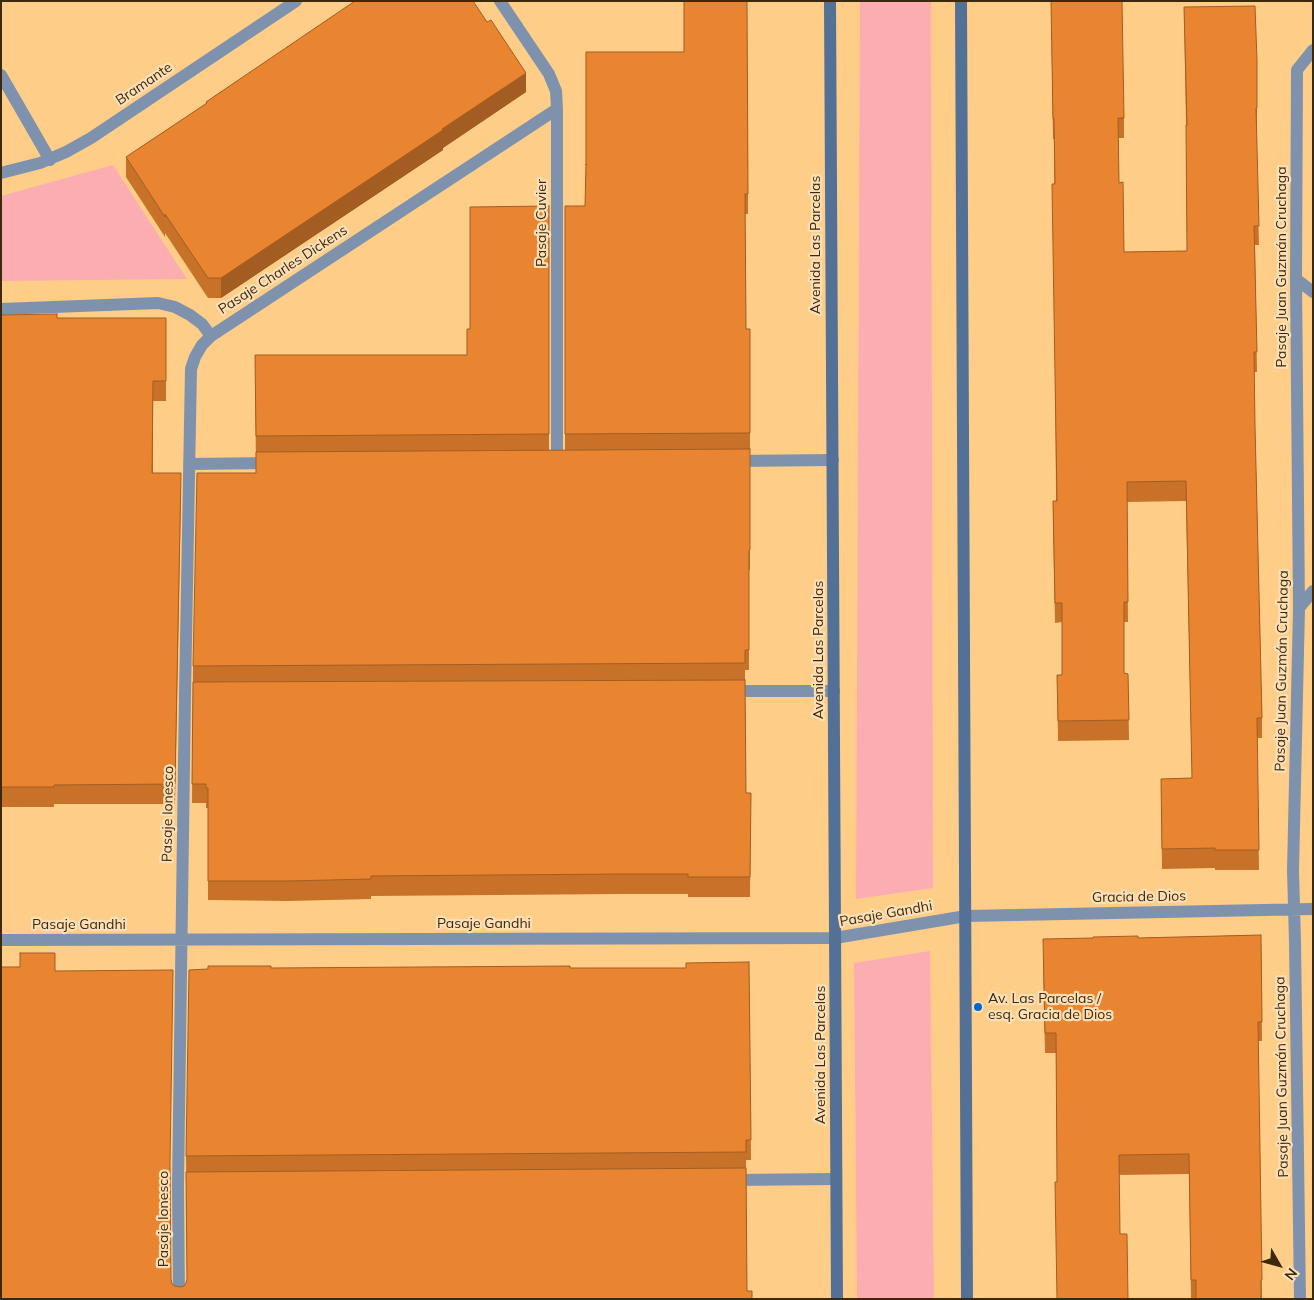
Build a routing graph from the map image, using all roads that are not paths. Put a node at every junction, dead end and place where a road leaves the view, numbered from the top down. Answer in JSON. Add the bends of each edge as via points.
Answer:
{"nodes":[{"id":1,"x":296,"y":1,"type":"edge"},
{"id":2,"x":500,"y":1,"type":"edge"},
{"id":3,"x":830,"y":1,"type":"edge"},
{"id":4,"x":961,"y":1,"type":"edge"},
{"id":5,"x":1313,"y":50,"type":"edge"},
{"id":6,"x":1,"y":75,"type":"edge"},
{"id":7,"x":557,"y":109,"type":"junction"},
{"id":8,"x":50,"y":160,"type":"junction"},
{"id":9,"x":1,"y":173,"type":"edge"},
{"id":10,"x":1296,"y":279,"type":"junction"},
{"id":11,"x":1313,"y":292,"type":"edge"},
{"id":12,"x":1,"y":309,"type":"edge"},
{"id":13,"x":211,"y":336,"type":"junction"},
{"id":14,"x":832,"y":460,"type":"junction"},
{"id":15,"x":724,"y":461,"type":"edge"},
{"id":16,"x":557,"y":462,"type":"edge"},
{"id":17,"x":289,"y":463,"type":"edge"},
{"id":18,"x":189,"y":464,"type":"junction"},
{"id":19,"x":1313,"y":591,"type":"edge"},
{"id":20,"x":1299,"y":608,"type":"junction"},
{"id":21,"x":714,"y":691,"type":"edge"},
{"id":22,"x":834,"y":691,"type":"junction"},
{"id":23,"x":1295,"y":909,"type":"junction"},
{"id":24,"x":1313,"y":909,"type":"edge"},
{"id":25,"x":966,"y":916,"type":"junction"},
{"id":26,"x":835,"y":938,"type":"junction"},
{"id":27,"x":1,"y":940,"type":"edge"},
{"id":28,"x":181,"y":940,"type":"junction"},
{"id":29,"x":836,"y":1179,"type":"junction"},
{"id":30,"x":716,"y":1180,"type":"edge"},
{"id":31,"x":179,"y":1299,"type":"edge"},
{"id":32,"x":837,"y":1299,"type":"edge"},
{"id":33,"x":967,"y":1299,"type":"edge"},
{"id":34,"x":1300,"y":1299,"type":"edge"}],
"edges":[{"from":1,"to":8,"type":"street","name":"Bramante","via":[[91,138]]},
{"from":2,"to":7,"type":"street","name":"Pasaje Cuvier","via":[[549,74],[556,91]]},
{"from":3,"to":14,"type":"street","name":"Avenida Las Parcelas"},
{"from":4,"to":25,"type":"street"},
{"from":5,"to":10,"type":"street","name":"Pasaje Juan Guzmán Cruchaga","via":[[1297,70]]},
{"from":6,"to":8,"type":"street"},
{"from":7,"to":13,"type":"street","name":"Pasaje Charles Dickens"},
{"from":7,"to":16,"type":"street","name":"Pasaje Cuvier"},
{"from":8,"to":9,"type":"street","name":"Bramante"},
{"from":10,"to":11,"type":"street"},
{"from":10,"to":20,"type":"street","name":"Pasaje Juan Guzmán Cruchaga"},
{"from":12,"to":13,"type":"street","via":[[158,303],[190,315]]},
{"from":13,"to":18,"type":"street","name":"Pasaje Ionesco","via":[[195,356],[191,368]]},
{"from":14,"to":15,"type":"street"},
{"from":14,"to":22,"type":"street","name":"Avenida Las Parcelas"},
{"from":17,"to":18,"type":"street"},
{"from":18,"to":28,"type":"street","name":"Pasaje Ionesco","via":[[190,694]]},
{"from":19,"to":20,"type":"street"},
{"from":20,"to":23,"type":"street","name":"Pasaje Juan Guzmán Cruchaga","via":[[1293,860]]},
{"from":21,"to":22,"type":"street"},
{"from":22,"to":26,"type":"street","name":"Avenida Las Parcelas"},
{"from":23,"to":24,"type":"street","name":"Gracia de Dios"},
{"from":23,"to":25,"type":"street","name":"Gracia de Dios"},
{"from":23,"to":34,"type":"street","name":"Pasaje Juan Guzmán Cruchaga"},
{"from":25,"to":26,"type":"street","name":"Pasaje Gandhi"},
{"from":25,"to":33,"type":"street"},
{"from":26,"to":28,"type":"street","name":"Pasaje Gandhi"},
{"from":26,"to":29,"type":"street","name":"Avenida Las Parcelas"},
{"from":27,"to":28,"type":"street","name":"Pasaje Gandhi"},
{"from":28,"to":31,"type":"street","name":"Pasaje Ionesco","via":[[183,1184]]},
{"from":29,"to":30,"type":"street"},
{"from":29,"to":32,"type":"street","name":"Avenida Las Parcelas"}]}
